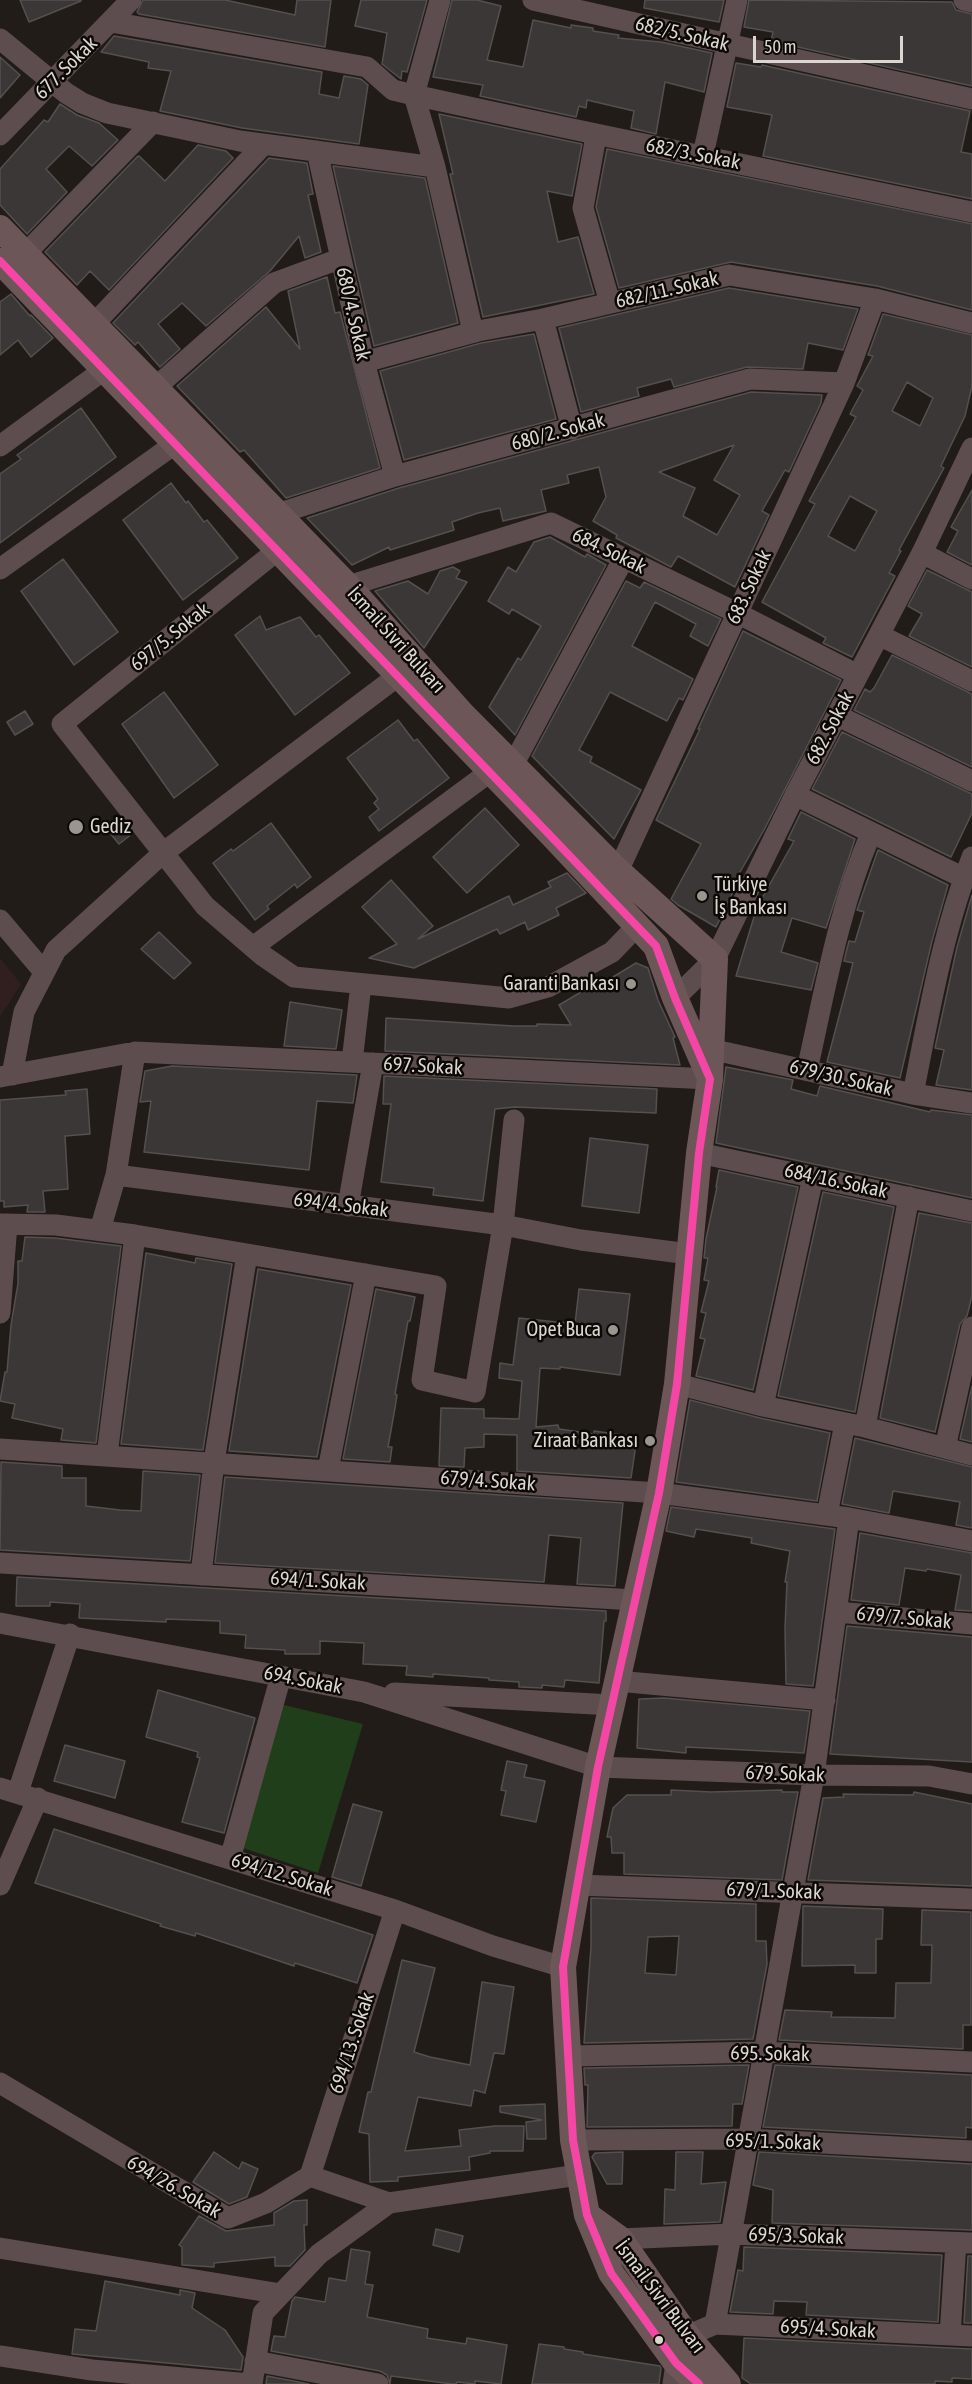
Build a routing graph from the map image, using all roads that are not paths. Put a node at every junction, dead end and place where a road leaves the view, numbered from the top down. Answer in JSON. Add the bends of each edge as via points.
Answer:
{"nodes":[{"id":1,"x":131,"y":0,"type":"edge"},
{"id":2,"x":440,"y":0,"type":"edge"},
{"id":3,"x":532,"y":0,"type":"edge"},
{"id":4,"x":737,"y":0,"type":"edge"},
{"id":5,"x":964,"y":0,"type":"edge"},
{"id":6,"x":972,"y":2,"type":"edge"},
{"id":7,"x":111,"y":22,"type":"junction"},
{"id":8,"x":0,"y":39,"type":"edge"},
{"id":9,"x":727,"y":45,"type":"junction"},
{"id":10,"x":52,"y":81,"type":"junction"},
{"id":11,"x":414,"y":95,"type":"junction"},
{"id":12,"x":972,"y":99,"type":"edge"},
{"id":13,"x":153,"y":122,"type":"junction"},
{"id":14,"x":0,"y":135,"type":"edge"},
{"id":15,"x":596,"y":136,"type":"junction"},
{"id":16,"x":264,"y":144,"type":"junction"},
{"id":17,"x":316,"y":151,"type":"junction"},
{"id":18,"x":703,"y":155,"type":"junction"},
{"id":19,"x":435,"y":167,"type":"junction"},
{"id":20,"x":972,"y":212,"type":"edge"},
{"id":21,"x":0,"y":228,"type":"edge"},
{"id":22,"x":339,"y":259,"type":"junction"},
{"id":23,"x":9,"y":266,"type":"edge"},
{"id":24,"x":875,"y":300,"type":"junction"},
{"id":25,"x":610,"y":303,"type":"junction"},
{"id":26,"x":543,"y":319,"type":"junction"},
{"id":27,"x":972,"y":323,"type":"edge"},
{"id":28,"x":93,"y":325,"type":"junction"},
{"id":29,"x":473,"y":332,"type":"junction"},
{"id":30,"x":364,"y":362,"type":"junction"},
{"id":31,"x":105,"y":369,"type":"junction"},
{"id":32,"x":844,"y":383,"type":"junction"},
{"id":33,"x":156,"y":387,"type":"junction"},
{"id":34,"x":572,"y":429,"type":"junction"},
{"id":35,"x":176,"y":443,"type":"junction"},
{"id":36,"x":0,"y":446,"type":"edge"},
{"id":37,"x":971,"y":455,"type":"edge"},
{"id":38,"x":395,"y":476,"type":"junction"},
{"id":39,"x":277,"y":514,"type":"junction"},
{"id":40,"x":279,"y":549,"type":"junction"},
{"id":41,"x":922,"y":553,"type":"junction"},
{"id":42,"x":624,"y":558,"type":"junction"},
{"id":43,"x":0,"y":569,"type":"edge"},
{"id":44,"x":972,"y":579,"type":"edge"},
{"id":45,"x":348,"y":585,"type":"junction"},
{"id":46,"x":737,"y":613,"type":"junction"},
{"id":47,"x":879,"y":635,"type":"junction"},
{"id":48,"x":399,"y":675,"type":"junction"},
{"id":49,"x":858,"y":675,"type":"junction"},
{"id":50,"x":972,"y":681,"type":"edge"},
{"id":51,"x":838,"y":716,"type":"junction"},
{"id":52,"x":502,"y":768,"type":"junction"},
{"id":53,"x":972,"y":781,"type":"edge"},
{"id":54,"x":795,"y":795,"type":"junction"},
{"id":55,"x":871,"y":833,"type":"junction"},
{"id":56,"x":164,"y":853,"type":"junction"},
{"id":57,"x":972,"y":857,"type":"edge"},
{"id":58,"x":618,"y":872,"type":"junction"},
{"id":59,"x":964,"y":878,"type":"junction"},
{"id":60,"x":0,"y":920,"type":"edge"},
{"id":61,"x":637,"y":926,"type":"junction"},
{"id":62,"x":252,"y":947,"type":"junction"},
{"id":63,"x":715,"y":959,"type":"junction"},
{"id":64,"x":44,"y":972,"type":"junction"},
{"id":65,"x":361,"y":984,"type":"junction"},
{"id":66,"x":675,"y":998,"type":"junction"},
{"id":67,"x":710,"y":1049,"type":"junction"},
{"id":68,"x":135,"y":1052,"type":"junction"},
{"id":69,"x":362,"y":1063,"type":"junction"},
{"id":70,"x":807,"y":1070,"type":"junction"},
{"id":71,"x":6,"y":1076,"type":"edge"},
{"id":72,"x":710,"y":1079,"type":"junction"},
{"id":73,"x":913,"y":1094,"type":"junction"},
{"id":74,"x":972,"y":1102,"type":"edge"},
{"id":75,"x":514,"y":1120,"type":"dead end"},
{"id":76,"x":699,"y":1153,"type":"junction"},
{"id":77,"x":116,"y":1175,"type":"junction"},
{"id":78,"x":813,"y":1177,"type":"junction"},
{"id":79,"x":909,"y":1197,"type":"junction"},
{"id":80,"x":348,"y":1206,"type":"junction"},
{"id":81,"x":972,"y":1211,"type":"edge"},
{"id":82,"x":4,"y":1224,"type":"edge"},
{"id":83,"x":503,"y":1225,"type":"junction"},
{"id":84,"x":100,"y":1230,"type":"junction"},
{"id":85,"x":135,"y":1235,"type":"junction"},
{"id":86,"x":247,"y":1254,"type":"junction"},
{"id":87,"x":689,"y":1254,"type":"junction"},
{"id":88,"x":366,"y":1274,"type":"junction"},
{"id":89,"x":0,"y":1313,"type":"edge"},
{"id":90,"x":972,"y":1327,"type":"edge"},
{"id":91,"x":969,"y":1353,"type":"edge"},
{"id":92,"x":677,"y":1384,"type":"junction"},
{"id":93,"x":763,"y":1406,"type":"junction"},
{"id":94,"x":855,"y":1425,"type":"junction"},
{"id":95,"x":945,"y":1448,"type":"junction"},
{"id":96,"x":0,"y":1449,"type":"edge"},
{"id":97,"x":107,"y":1455,"type":"junction"},
{"id":98,"x":972,"y":1455,"type":"edge"},
{"id":99,"x":214,"y":1462,"type":"junction"},
{"id":100,"x":328,"y":1470,"type":"junction"},
{"id":101,"x":659,"y":1493,"type":"junction"},
{"id":102,"x":827,"y":1515,"type":"junction"},
{"id":103,"x":849,"y":1518,"type":"junction"},
{"id":104,"x":972,"y":1541,"type":"edge"},
{"id":105,"x":0,"y":1563,"type":"edge"},
{"id":106,"x":201,"y":1575,"type":"junction"},
{"id":107,"x":635,"y":1600,"type":"junction"},
{"id":108,"x":837,"y":1612,"type":"junction"},
{"id":109,"x":0,"y":1623,"type":"edge"},
{"id":110,"x":972,"y":1624,"type":"edge"},
{"id":111,"x":70,"y":1635,"type":"junction"},
{"id":112,"x":281,"y":1676,"type":"junction"},
{"id":113,"x":364,"y":1692,"type":"junction"},
{"id":114,"x":614,"y":1693,"type":"junction"},
{"id":115,"x":825,"y":1700,"type":"junction"},
{"id":116,"x":598,"y":1767,"type":"junction"},
{"id":117,"x":814,"y":1775,"type":"junction"},
{"id":118,"x":972,"y":1784,"type":"edge"},
{"id":119,"x":9,"y":1790,"type":"edge"},
{"id":120,"x":38,"y":1798,"type":"junction"},
{"id":121,"x":230,"y":1859,"type":"junction"},
{"id":122,"x":0,"y":1885,"type":"edge"},
{"id":123,"x":577,"y":1885,"type":"junction"},
{"id":124,"x":793,"y":1891,"type":"junction"},
{"id":125,"x":972,"y":1899,"type":"edge"},
{"id":126,"x":394,"y":1911,"type":"junction"},
{"id":127,"x":563,"y":1967,"type":"junction"},
{"id":128,"x":764,"y":2052,"type":"junction"},
{"id":129,"x":568,"y":2056,"type":"junction"},
{"id":130,"x":972,"y":2058,"type":"edge"},
{"id":131,"x":0,"y":2083,"type":"edge"},
{"id":132,"x":748,"y":2139,"type":"junction"},
{"id":133,"x":573,"y":2140,"type":"junction"},
{"id":134,"x":972,"y":2151,"type":"edge"},
{"id":135,"x":310,"y":2175,"type":"junction"},
{"id":136,"x":578,"y":2175,"type":"junction"},
{"id":137,"x":389,"y":2203,"type":"junction"},
{"id":138,"x":587,"y":2215,"type":"junction"},
{"id":139,"x":731,"y":2234,"type":"junction"},
{"id":140,"x":620,"y":2239,"type":"junction"},
{"id":141,"x":964,"y":2243,"type":"edge"},
{"id":142,"x":0,"y":2248,"type":"edge"},
{"id":143,"x":281,"y":2294,"type":"junction"},
{"id":144,"x":715,"y":2324,"type":"junction"},
{"id":145,"x":951,"y":2335,"type":"junction"},
{"id":146,"x":687,"y":2336,"type":"junction"},
{"id":147,"x":972,"y":2336,"type":"edge"},
{"id":148,"x":0,"y":2356,"type":"edge"},
{"id":149,"x":255,"y":2361,"type":"junction"},
{"id":150,"x":675,"y":2374,"type":"edge"},
{"id":151,"x":365,"y":2383,"type":"edge"},
{"id":152,"x":251,"y":2384,"type":"edge"},
{"id":153,"x":699,"y":2384,"type":"edge"},
{"id":154,"x":728,"y":2384,"type":"edge"}],
"edges":[{"from":1,"to":7,"type":"street","name":"677. Sokak"},
{"from":2,"to":11,"type":"street"},
{"from":3,"to":9,"type":"street","name":"682/5. Sokak"},
{"from":4,"to":9,"type":"street"},
{"from":5,"to":6,"type":"street"},
{"from":7,"to":10,"type":"street","name":"677. Sokak"},
{"from":7,"to":11,"type":"street","name":"682/3. Sokak","via":[[367,67],[393,90]]},
{"from":8,"to":10,"type":"street"},
{"from":9,"to":12,"type":"street","name":"682/5. Sokak"},
{"from":9,"to":18,"type":"street"},
{"from":10,"to":13,"type":"street","via":[[94,109]]},
{"from":10,"to":14,"type":"street","name":"677. Sokak"},
{"from":11,"to":15,"type":"street","name":"682/3. Sokak"},
{"from":11,"to":19,"type":"street"},
{"from":13,"to":16,"type":"street"},
{"from":13,"to":23,"type":"street"},
{"from":15,"to":18,"type":"street","name":"682/3. Sokak"},
{"from":15,"to":25,"type":"street","via":[[583,208]]},
{"from":16,"to":17,"type":"street"},
{"from":16,"to":28,"type":"street"},
{"from":17,"to":19,"type":"street"},
{"from":17,"to":22,"type":"street","name":"680/4. Sokak"},
{"from":18,"to":20,"type":"street","name":"682/3. Sokak"},
{"from":19,"to":29,"type":"street"},
{"from":21,"to":23,"type":"main road","name":"İsmail Sivri Bulvarı"},
{"from":22,"to":30,"type":"street","name":"680/4. Sokak"},
{"from":22,"to":33,"type":"street","via":[[274,284]]},
{"from":23,"to":28,"type":"main road","name":"İsmail Sivri Bulvarı"},
{"from":23,"to":31,"type":"main road","name":"İsmail Sivri Bulvarı"},
{"from":24,"to":25,"type":"street","name":"682/11. Sokak","via":[[729,275]]},
{"from":24,"to":27,"type":"street","name":"682/11. Sokak"},
{"from":24,"to":32,"type":"street","name":"683. Sokak"},
{"from":25,"to":26,"type":"street","name":"682/11. Sokak"},
{"from":26,"to":29,"type":"street","name":"682/11. Sokak"},
{"from":26,"to":34,"type":"street"},
{"from":28,"to":33,"type":"main road","name":"İsmail Sivri Bulvarı"},
{"from":29,"to":30,"type":"street","name":"682/11. Sokak"},
{"from":30,"to":38,"type":"street","name":"680/4. Sokak"},
{"from":31,"to":35,"type":"main road","name":"İsmail Sivri Bulvarı"},
{"from":31,"to":36,"type":"street"},
{"from":32,"to":34,"type":"street","name":"680/2. Sokak","via":[[750,379]]},
{"from":32,"to":46,"type":"street","name":"683. Sokak"},
{"from":33,"to":39,"type":"main road","name":"İsmail Sivri Bulvarı"},
{"from":34,"to":38,"type":"street","name":"680/2. Sokak"},
{"from":35,"to":40,"type":"main road","name":"İsmail Sivri Bulvarı"},
{"from":35,"to":43,"type":"street"},
{"from":37,"to":41,"type":"street","name":"682. Sokak"},
{"from":38,"to":39,"type":"street","name":"680/2. Sokak"},
{"from":39,"to":45,"type":"main road","name":"İsmail Sivri Bulvarı"},
{"from":40,"to":48,"type":"main road","name":"İsmail Sivri Bulvarı"},
{"from":40,"to":56,"type":"street","name":"697/5. Sokak","via":[[62,724]]},
{"from":41,"to":44,"type":"street"},
{"from":41,"to":47,"type":"street","name":"682. Sokak"},
{"from":42,"to":45,"type":"street","name":"684. Sokak","via":[[551,523]]},
{"from":42,"to":46,"type":"street","name":"684. Sokak"},
{"from":42,"to":52,"type":"street"},
{"from":45,"to":52,"type":"main road","name":"İsmail Sivri Bulvarı","via":[[462,714]]},
{"from":46,"to":49,"type":"street","name":"684. Sokak"},
{"from":46,"to":58,"type":"street","name":"683. Sokak"},
{"from":47,"to":49,"type":"street","name":"682. Sokak"},
{"from":47,"to":50,"type":"street"},
{"from":48,"to":52,"type":"main road","name":"İsmail Sivri Bulvarı"},
{"from":48,"to":56,"type":"street"},
{"from":49,"to":51,"type":"street","name":"682. Sokak"},
{"from":51,"to":53,"type":"street"},
{"from":51,"to":54,"type":"street","name":"682. Sokak"},
{"from":52,"to":58,"type":"main road","name":"İsmail Sivri Bulvarı"},
{"from":52,"to":61,"type":"main road","name":"İsmail Sivri Bulvarı"},
{"from":52,"to":62,"type":"street"},
{"from":54,"to":55,"type":"street"},
{"from":54,"to":63,"type":"street","name":"682. Sokak"},
{"from":55,"to":59,"type":"street"},
{"from":55,"to":70,"type":"street","via":[[843,910]]},
{"from":56,"to":62,"type":"street","via":[[205,906]]},
{"from":56,"to":64,"type":"street","via":[[56,950]]},
{"from":57,"to":59,"type":"street"},
{"from":58,"to":63,"type":"main road","name":"İsmail Sivri Bulvarı"},
{"from":59,"to":73,"type":"street","via":[[939,965]]},
{"from":60,"to":64,"type":"street"},
{"from":61,"to":65,"type":"street","via":[[612,952],[548,987],[509,998]]},
{"from":61,"to":66,"type":"main road","name":"İsmail Sivri Bulvarı","via":[[656,946]]},
{"from":62,"to":65,"type":"street","via":[[294,977]]},
{"from":63,"to":66,"type":"street","name":"682. Sokak"},
{"from":63,"to":67,"type":"main road","name":"İsmail Sivri Bulvarı"},
{"from":64,"to":71,"type":"street","via":[[24,1012]]},
{"from":65,"to":69,"type":"street"},
{"from":66,"to":72,"type":"main road","name":"İsmail Sivri Bulvarı"},
{"from":67,"to":70,"type":"street","name":"679/30. Sokak"},
{"from":67,"to":72,"type":"main road","name":"İsmail Sivri Bulvarı"},
{"from":68,"to":69,"type":"street","name":"697. Sokak"},
{"from":68,"to":71,"type":"street","name":"697. Sokak"},
{"from":68,"to":77,"type":"street"},
{"from":69,"to":72,"type":"street","name":"697. Sokak"},
{"from":69,"to":80,"type":"street"},
{"from":70,"to":73,"type":"street","name":"679/30. Sokak"},
{"from":72,"to":76,"type":"main road","name":"İsmail Sivri Bulvarı"},
{"from":73,"to":74,"type":"street","name":"679/30. Sokak"},
{"from":75,"to":83,"type":"street"},
{"from":76,"to":78,"type":"street","name":"684/16. Sokak"},
{"from":76,"to":87,"type":"main road","name":"İsmail Sivri Bulvarı"},
{"from":77,"to":80,"type":"street","name":"694/4. Sokak"},
{"from":77,"to":84,"type":"street"},
{"from":78,"to":79,"type":"street","name":"684/16. Sokak"},
{"from":78,"to":93,"type":"street"},
{"from":79,"to":81,"type":"street","name":"684/16. Sokak"},
{"from":79,"to":94,"type":"street"},
{"from":80,"to":83,"type":"street","name":"694/4. Sokak"},
{"from":82,"to":84,"type":"street"},
{"from":82,"to":89,"type":"street"},
{"from":83,"to":87,"type":"street","name":"694/4. Sokak"},
{"from":83,"to":88,"type":"street","via":[[475,1392],[422,1380],[436,1286]]},
{"from":84,"to":85,"type":"street"},
{"from":85,"to":86,"type":"street"},
{"from":85,"to":97,"type":"street"},
{"from":86,"to":88,"type":"street"},
{"from":86,"to":99,"type":"street"},
{"from":87,"to":92,"type":"main road","name":"İsmail Sivri Bulvarı"},
{"from":88,"to":100,"type":"street"},
{"from":90,"to":91,"type":"street"},
{"from":91,"to":95,"type":"street"},
{"from":92,"to":93,"type":"street"},
{"from":92,"to":101,"type":"main road","name":"İsmail Sivri Bulvarı"},
{"from":93,"to":94,"type":"street"},
{"from":94,"to":95,"type":"street"},
{"from":94,"to":102,"type":"street"},
{"from":95,"to":98,"type":"street"},
{"from":96,"to":97,"type":"street","name":"679/4. Sokak"},
{"from":97,"to":99,"type":"street","name":"679/4. Sokak"},
{"from":99,"to":100,"type":"street","name":"679/4. Sokak"},
{"from":99,"to":106,"type":"street"},
{"from":100,"to":101,"type":"street","name":"679/4. Sokak"},
{"from":101,"to":102,"type":"street","name":"679/4. Sokak"},
{"from":101,"to":107,"type":"main road","name":"İsmail Sivri Bulvarı"},
{"from":102,"to":103,"type":"street","name":"679/4. Sokak"},
{"from":103,"to":104,"type":"street","name":"679/4. Sokak"},
{"from":103,"to":108,"type":"street"},
{"from":105,"to":106,"type":"street","name":"694/1. Sokak"},
{"from":106,"to":107,"type":"street","name":"694/1. Sokak"},
{"from":107,"to":114,"type":"main road","name":"İsmail Sivri Bulvarı"},
{"from":108,"to":110,"type":"street","name":"679/7. Sokak"},
{"from":108,"to":115,"type":"street"},
{"from":109,"to":111,"type":"street","name":"694. Sokak"},
{"from":111,"to":112,"type":"street","name":"694. Sokak"},
{"from":111,"to":119,"type":"street"},
{"from":112,"to":113,"type":"street","name":"694. Sokak"},
{"from":112,"to":121,"type":"street"},
{"from":113,"to":114,"type":"street"},
{"from":113,"to":116,"type":"street","name":"694. Sokak"},
{"from":114,"to":115,"type":"street"},
{"from":114,"to":116,"type":"main road","name":"İsmail Sivri Bulvarı"},
{"from":115,"to":117,"type":"street"},
{"from":116,"to":117,"type":"street","name":"679. Sokak"},
{"from":116,"to":123,"type":"main road","name":"İsmail Sivri Bulvarı"},
{"from":117,"to":118,"type":"street","name":"679. Sokak","via":[[929,1776]]},
{"from":117,"to":124,"type":"street"},
{"from":119,"to":120,"type":"street","name":"694/12. Sokak"},
{"from":120,"to":121,"type":"street","name":"694/12. Sokak"},
{"from":120,"to":122,"type":"street"},
{"from":121,"to":126,"type":"street","name":"694/12. Sokak"},
{"from":123,"to":124,"type":"street","name":"679/1. Sokak"},
{"from":123,"to":127,"type":"main road","name":"İsmail Sivri Bulvarı"},
{"from":124,"to":125,"type":"street","name":"679/1. Sokak"},
{"from":124,"to":128,"type":"street"},
{"from":126,"to":127,"type":"street","name":"694/12. Sokak"},
{"from":126,"to":135,"type":"street","name":"694/13. Sokak"},
{"from":127,"to":129,"type":"main road","name":"İsmail Sivri Bulvarı"},
{"from":128,"to":129,"type":"street","name":"695. Sokak"},
{"from":128,"to":130,"type":"street","name":"695. Sokak"},
{"from":128,"to":132,"type":"street"},
{"from":129,"to":133,"type":"main road","name":"İsmail Sivri Bulvarı"},
{"from":131,"to":135,"type":"street","name":"694/26. Sokak","via":[[228,2218],[266,2203]]},
{"from":132,"to":133,"type":"street","name":"695/1. Sokak"},
{"from":132,"to":134,"type":"street","name":"695/1. Sokak"},
{"from":132,"to":139,"type":"street"},
{"from":133,"to":136,"type":"main road","name":"İsmail Sivri Bulvarı"},
{"from":135,"to":137,"type":"street"},
{"from":136,"to":137,"type":"street"},
{"from":136,"to":138,"type":"main road","name":"İsmail Sivri Bulvarı"},
{"from":137,"to":143,"type":"street","via":[[319,2253]]},
{"from":138,"to":140,"type":"main road","name":"İsmail Sivri Bulvarı"},
{"from":138,"to":150,"type":"main road","name":"İsmail Sivri Bulvarı","via":[[611,2273]]},
{"from":139,"to":140,"type":"street","name":"695/3. Sokak"},
{"from":139,"to":141,"type":"street","name":"695/3. Sokak"},
{"from":139,"to":144,"type":"street"},
{"from":140,"to":146,"type":"main road","name":"İsmail Sivri Bulvarı"},
{"from":141,"to":145,"type":"street"},
{"from":142,"to":143,"type":"street"},
{"from":143,"to":149,"type":"street","via":[[263,2313]]},
{"from":144,"to":145,"type":"street","name":"695/4. Sokak"},
{"from":144,"to":146,"type":"street","name":"695/4. Sokak"},
{"from":145,"to":147,"type":"street","name":"695/4. Sokak"},
{"from":146,"to":154,"type":"main road","name":"İsmail Sivri Bulvarı"},
{"from":148,"to":152,"type":"street","via":[[92,2370]]},
{"from":149,"to":151,"type":"street"},
{"from":149,"to":152,"type":"street"},
{"from":150,"to":153,"type":"main road","name":"İsmail Sivri Bulvarı"}]}
